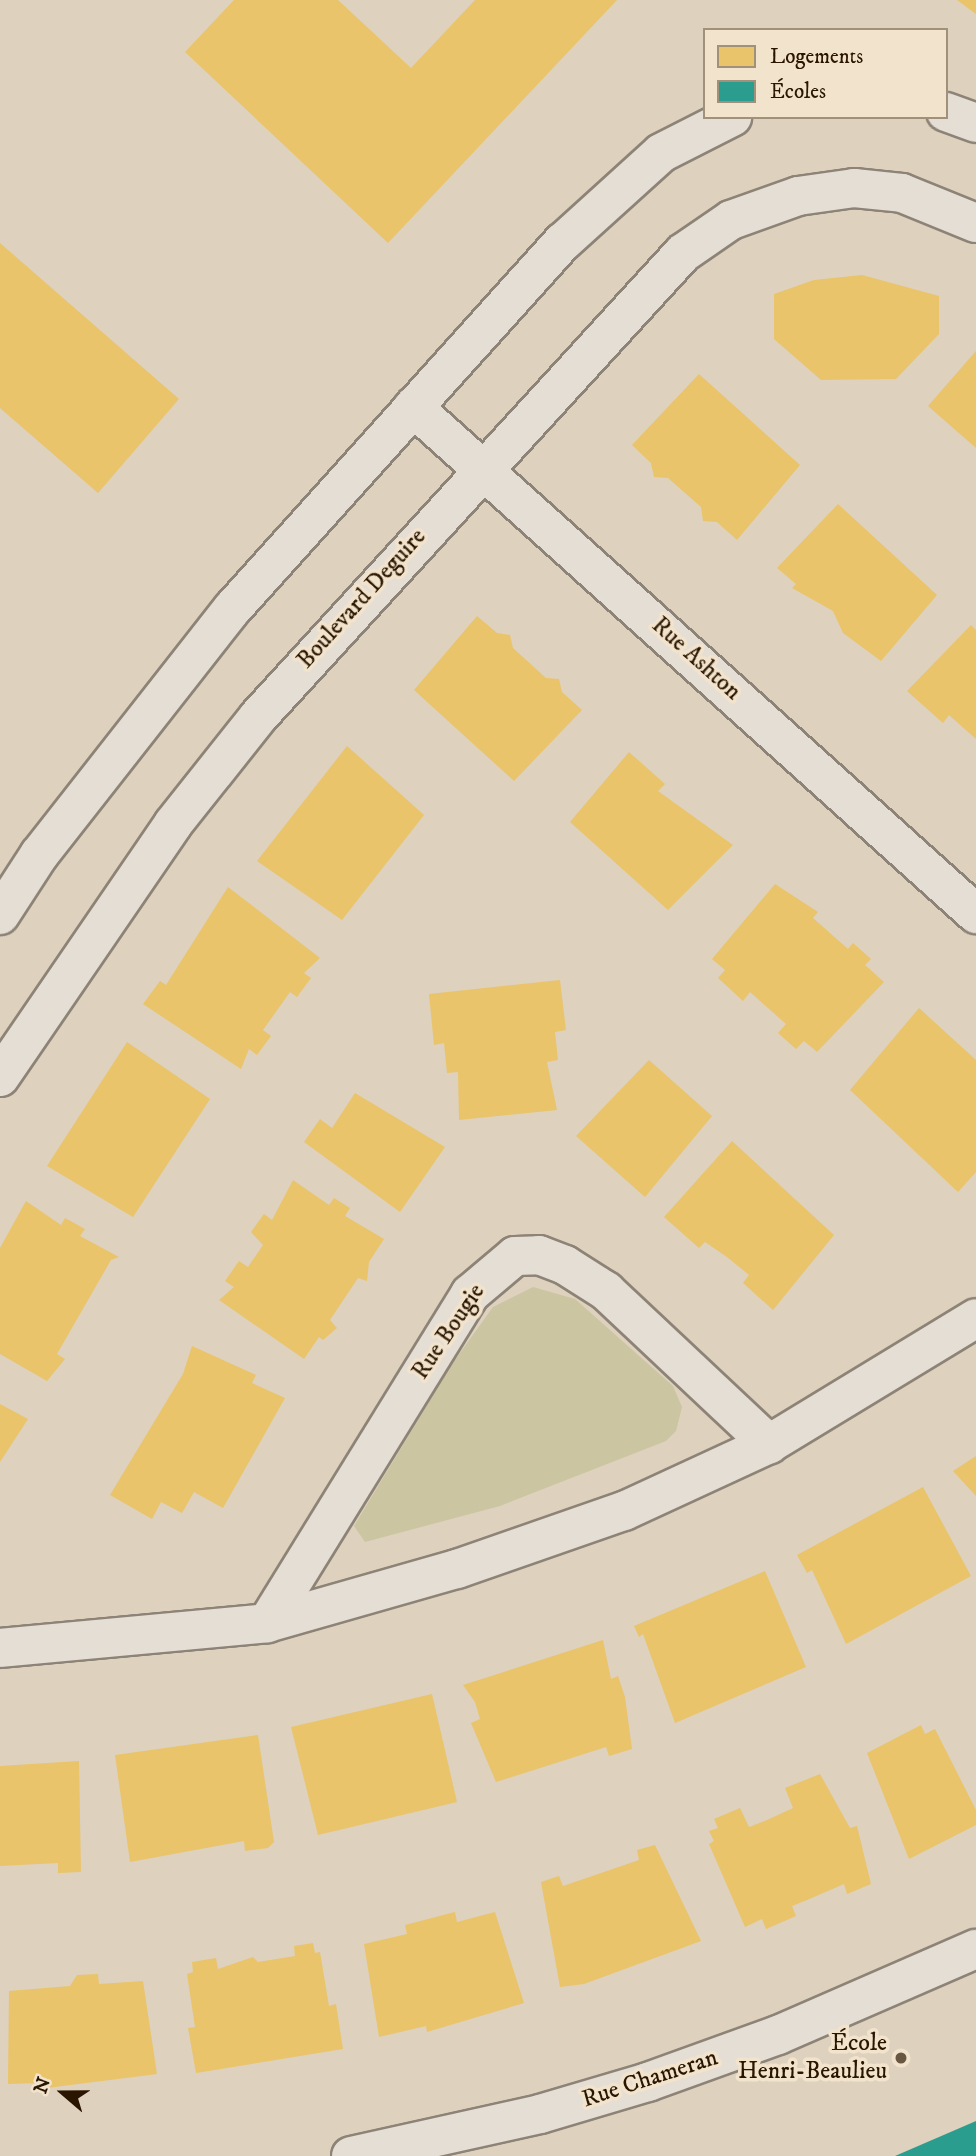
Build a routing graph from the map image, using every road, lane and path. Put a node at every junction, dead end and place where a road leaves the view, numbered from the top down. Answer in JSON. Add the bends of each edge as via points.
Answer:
{"nodes":[{"id":1,"x":948,"y":113,"type":"edge"},
{"id":2,"x":724,"y":120,"type":"edge"},
{"id":3,"x":976,"y":123,"type":"edge"},
{"id":4,"x":976,"y":223,"type":"edge"},
{"id":5,"x":413,"y":407,"type":"junction"},
{"id":6,"x":482,"y":466,"type":"junction"},
{"id":7,"x":976,"y":914,"type":"edge"},
{"id":8,"x":0,"y":915,"type":"edge"},
{"id":9,"x":3,"y":1065,"type":"edge"},
{"id":10,"x":976,"y":1318,"type":"edge"},
{"id":11,"x":769,"y":1444,"type":"junction"},
{"id":12,"x":267,"y":1623,"type":"junction"},
{"id":13,"x":0,"y":1648,"type":"edge"},
{"id":14,"x":976,"y":1949,"type":"edge"},
{"id":15,"x":373,"y":2154,"type":"edge"}],
"edges":[{"from":1,"to":3,"type":"street"},
{"from":2,"to":5,"type":"street","via":[[661,153],[609,194]]},
{"from":4,"to":6,"type":"street","name":"Boulevard Deguire","via":[[902,193],[854,188],[798,196],[731,220],[683,253]]},
{"from":5,"to":6,"type":"street","name":"Rue Ashton"},
{"from":5,"to":8,"type":"street","via":[[152,707]]},
{"from":6,"to":7,"type":"street","name":"Rue Ashton"},
{"from":6,"to":9,"type":"street","name":"Boulevard Deguire","via":[[232,749]]},
{"from":10,"to":11,"type":"street"},
{"from":11,"to":12,"type":"street","via":[[624,1511],[457,1569]]},
{"from":11,"to":12,"type":"street","name":"Rue Bougie","via":[[606,1291],[552,1260],[516,1256],[470,1294]]},
{"from":12,"to":13,"type":"street"},
{"from":14,"to":15,"type":"street","name":"Rue Chameran","via":[[778,2035],[648,2082]]}]}
